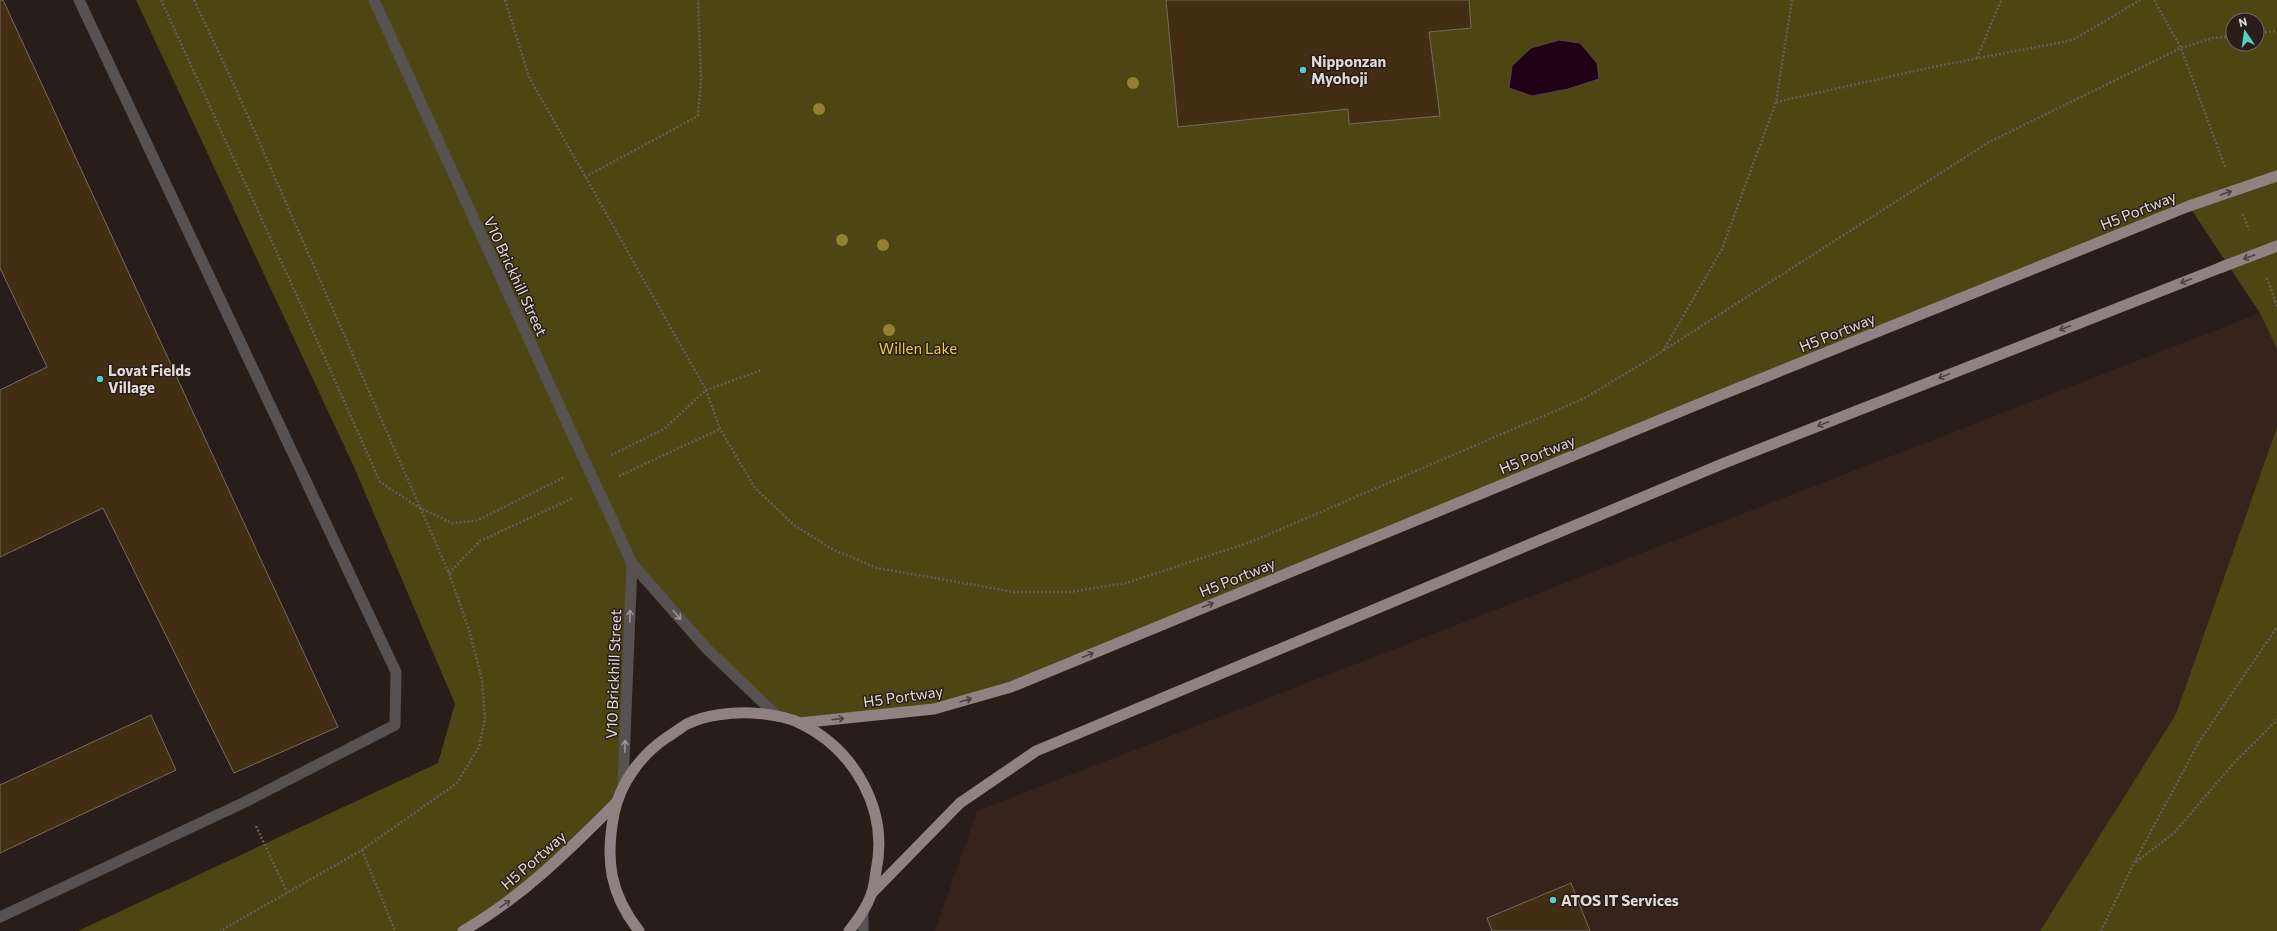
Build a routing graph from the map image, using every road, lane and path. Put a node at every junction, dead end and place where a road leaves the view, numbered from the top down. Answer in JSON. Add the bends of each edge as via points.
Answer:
{"nodes":[{"id":1,"x":79,"y":0,"type":"edge"},
{"id":2,"x":161,"y":0,"type":"edge"},
{"id":3,"x":194,"y":0,"type":"edge"},
{"id":4,"x":374,"y":0,"type":"edge"},
{"id":5,"x":505,"y":0,"type":"edge"},
{"id":6,"x":698,"y":0,"type":"edge"},
{"id":7,"x":1792,"y":0,"type":"edge"},
{"id":8,"x":2001,"y":0,"type":"edge"},
{"id":9,"x":2140,"y":0,"type":"edge"},
{"id":10,"x":2154,"y":0,"type":"edge"},
{"id":11,"x":2277,"y":31,"type":"edge"},
{"id":12,"x":2265,"y":32,"type":"edge"},
{"id":13,"x":2225,"y":37,"type":"edge"},
{"id":14,"x":2181,"y":48,"type":"junction"},
{"id":15,"x":1977,"y":58,"type":"junction"},
{"id":16,"x":1776,"y":102,"type":"junction"},
{"id":17,"x":2228,"y":173,"type":"dead end"},
{"id":18,"x":585,"y":176,"type":"junction"},
{"id":19,"x":2277,"y":176,"type":"edge"},
{"id":20,"x":2241,"y":210,"type":"dead end"},
{"id":21,"x":2250,"y":232,"type":"dead end"},
{"id":22,"x":2277,"y":246,"type":"edge"},
{"id":23,"x":2266,"y":276,"type":"dead end"},
{"id":24,"x":2277,"y":306,"type":"edge"},
{"id":25,"x":1663,"y":351,"type":"junction"},
{"id":26,"x":762,"y":370,"type":"dead end"},
{"id":27,"x":706,"y":390,"type":"junction"},
{"id":28,"x":608,"y":456,"type":"dead end"},
{"id":29,"x":566,"y":477,"type":"dead end"},
{"id":30,"x":420,"y":508,"type":"junction"},
{"id":31,"x":632,"y":564,"type":"junction"},
{"id":32,"x":2277,"y":627,"type":"edge"},
{"id":33,"x":776,"y":715,"type":"junction"},
{"id":34,"x":2277,"y":720,"type":"edge"},
{"id":35,"x":799,"y":723,"type":"junction"},
{"id":36,"x":623,"y":785,"type":"junction"},
{"id":37,"x":245,"y":802,"type":"junction"},
{"id":38,"x":616,"y":802,"type":"junction"},
{"id":39,"x":362,"y":850,"type":"junction"},
{"id":40,"x":2134,"y":863,"type":"junction"},
{"id":41,"x":287,"y":892,"type":"junction"},
{"id":42,"x":872,"y":893,"type":"junction"},
{"id":43,"x":863,"y":913,"type":"junction"},
{"id":44,"x":0,"y":918,"type":"edge"},
{"id":45,"x":468,"y":928,"type":"edge"},
{"id":46,"x":220,"y":931,"type":"edge"},
{"id":47,"x":395,"y":931,"type":"edge"},
{"id":48,"x":639,"y":931,"type":"edge"},
{"id":49,"x":849,"y":931,"type":"edge"},
{"id":50,"x":864,"y":931,"type":"edge"},
{"id":51,"x":2101,"y":931,"type":"edge"}],
"edges":[{"from":1,"to":37,"type":"street","via":[[396,672],[395,725]]},
{"from":2,"to":30,"type":"path","via":[[380,482]]},
{"from":3,"to":30,"type":"path","via":[[235,87]]},
{"from":4,"to":31,"type":"street","name":"V10 Brickhill Street","bridge":true},
{"from":5,"to":18,"type":"path","via":[[529,76]]},
{"from":6,"to":18,"type":"path","via":[[701,80],[698,116]]},
{"from":7,"to":16,"type":"path"},
{"from":8,"to":15,"type":"path"},
{"from":9,"to":15,"type":"path","via":[[2073,40]]},
{"from":10,"to":14,"type":"path"},
{"from":11,"to":12,"type":"path"},
{"from":13,"to":14,"type":"path"},
{"from":14,"to":17,"type":"path"},
{"from":14,"to":25,"type":"path","via":[[1989,142]]},
{"from":15,"to":16,"type":"path"},
{"from":16,"to":25,"type":"path","via":[[1722,249]]},
{"from":18,"to":27,"type":"path"},
{"from":35,"to":19,"type":"main road","name":"H5 Portway","one_way":true,"bridge":true,"via":[[934,709],[1011,687],[1706,401],[2189,206]]},
{"from":20,"to":21,"type":"path"},
{"from":22,"to":42,"type":"main road","one_way":true,"bridge":true,"via":[[1722,464],[1036,751],[960,803]]},
{"from":23,"to":24,"type":"path"},
{"from":25,"to":27,"type":"path","via":[[1583,399],[1251,542],[1126,583],[1070,592],[1014,592],[877,568],[832,549],[794,525],[755,488],[720,429]]},
{"from":26,"to":27,"type":"path"},
{"from":27,"to":28,"type":"path","via":[[664,429]]},
{"from":29,"to":30,"type":"path","via":[[476,521],[452,523]]},
{"from":30,"to":39,"type":"path","via":[[449,574],[469,630],[482,680],[485,719],[479,748],[457,783]]},
{"from":31,"to":33,"type":"street","name":"V10 Brickhill Street","one_way":true,"via":[[707,649]]},
{"from":36,"to":31,"type":"street","name":"V10 Brickhill Street","one_way":true},
{"from":32,"to":40,"type":"path","via":[[2199,742]]},
{"from":33,"to":35,"type":"main road"},
{"from":33,"to":36,"type":"main road","via":[[731,712],[688,724],[650,749]]},
{"from":34,"to":40,"type":"path","via":[[2233,764],[2174,833]]},
{"from":35,"to":42,"type":"main road","via":[[834,744],[860,776],[876,813],[880,853]]},
{"from":36,"to":38,"type":"main road"},
{"from":37,"to":41,"type":"path"},
{"from":37,"to":44,"type":"street"},
{"from":45,"to":38,"type":"main road","name":"H5 Portway","one_way":true,"via":[[516,897]]},
{"from":38,"to":48,"type":"main road","via":[[609,840],[612,878],[626,914]]},
{"from":39,"to":41,"type":"path"},
{"from":39,"to":47,"type":"path"},
{"from":40,"to":51,"type":"path"},
{"from":41,"to":46,"type":"path"},
{"from":42,"to":43,"type":"main road"},
{"from":43,"to":49,"type":"main road"},
{"from":43,"to":50,"type":"street"}]}
